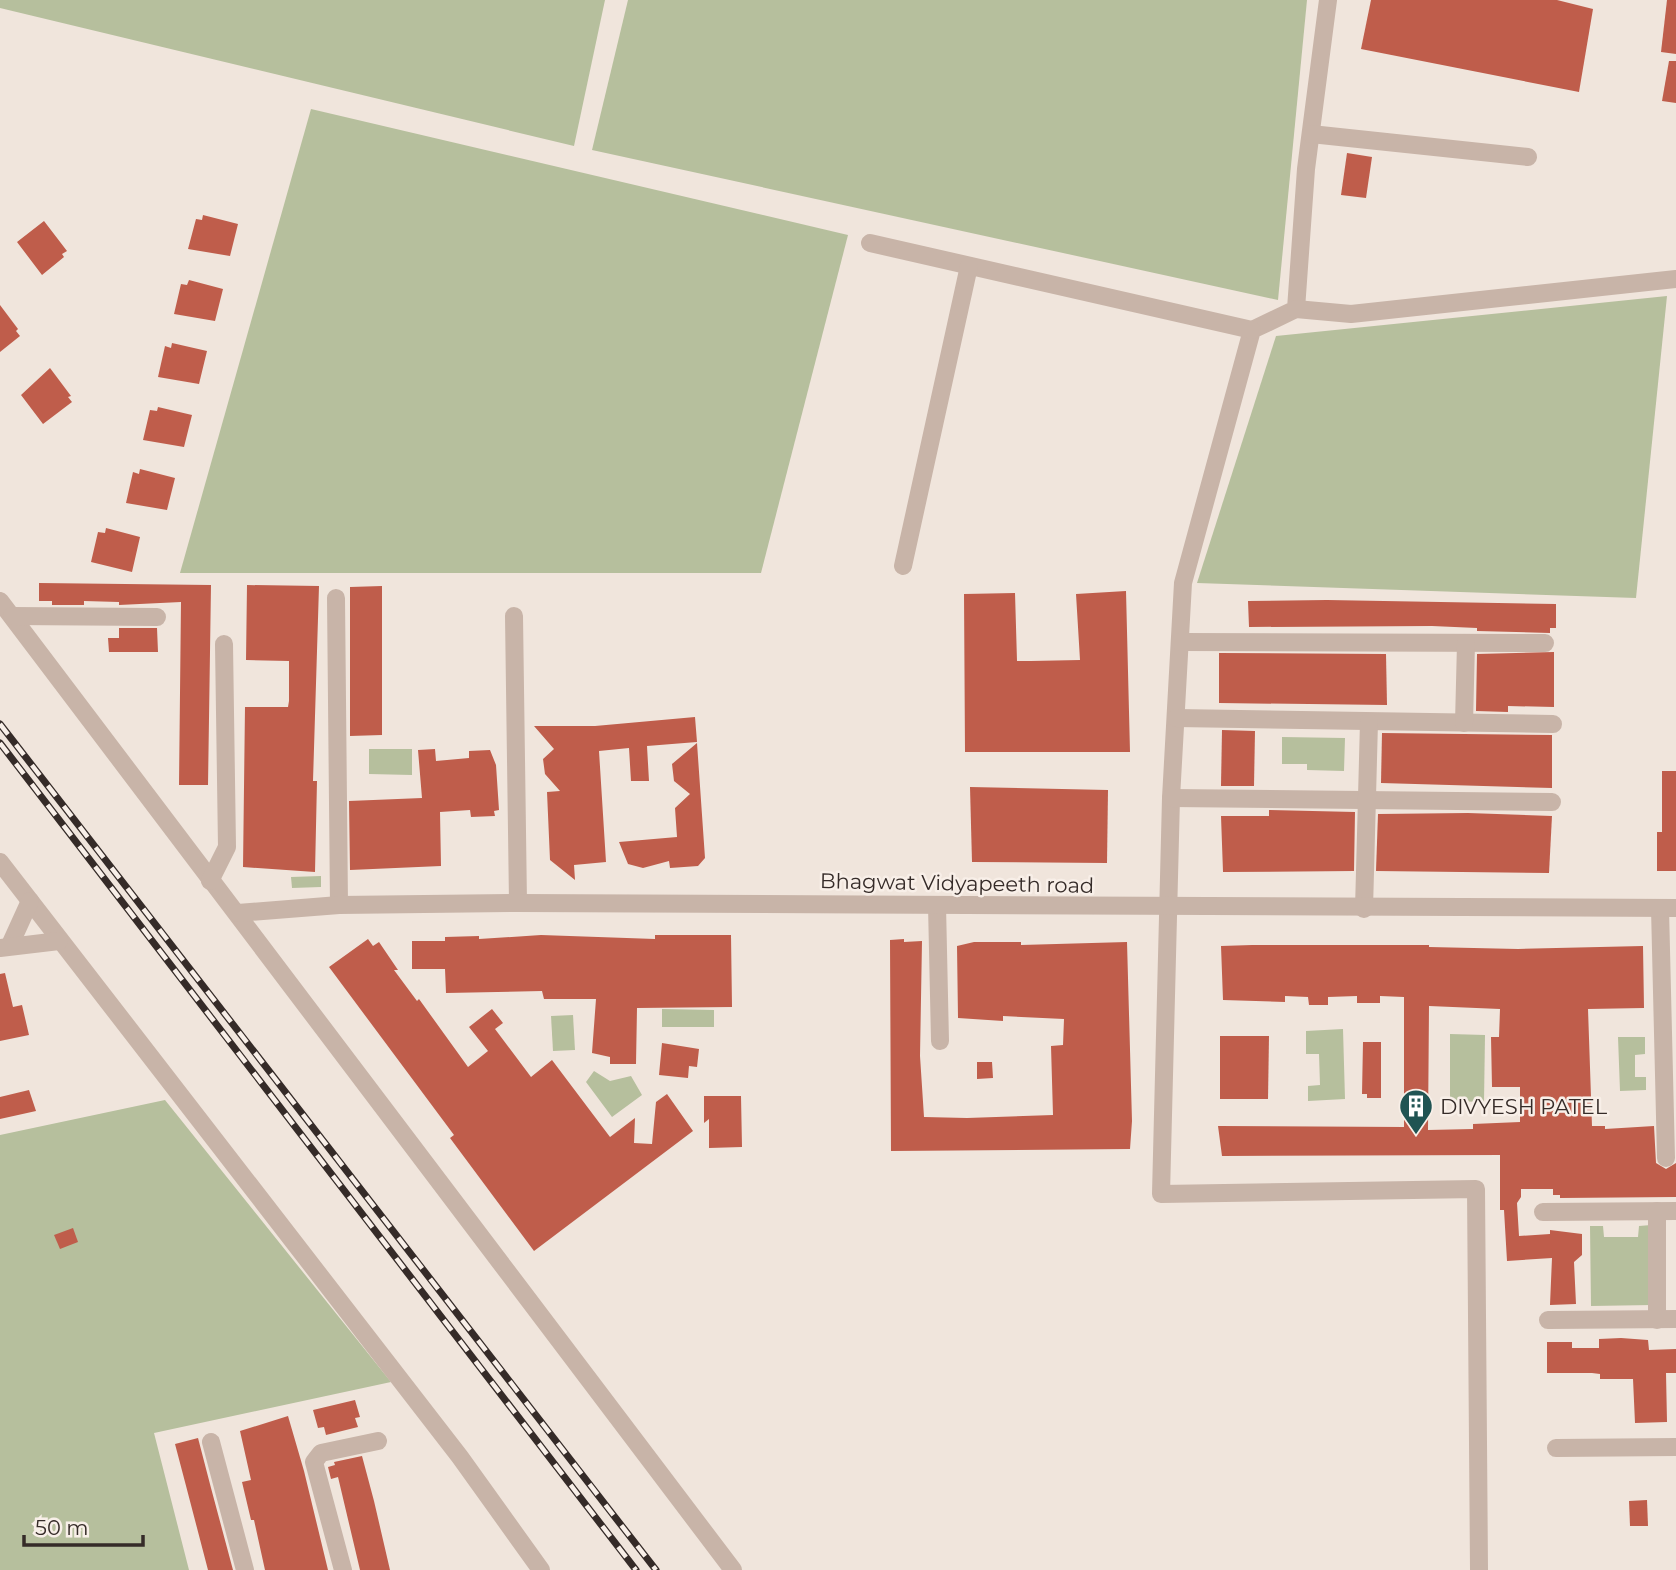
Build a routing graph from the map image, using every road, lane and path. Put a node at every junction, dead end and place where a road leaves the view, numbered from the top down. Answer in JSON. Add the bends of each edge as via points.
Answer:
{"nodes":[{"id":1,"x":1328,"y":0,"type":"edge"},
{"id":2,"x":1311,"y":134,"type":"junction"},
{"id":3,"x":1528,"y":156,"type":"dead end"},
{"id":4,"x":870,"y":243,"type":"dead end"},
{"id":5,"x":969,"y":266,"type":"junction"},
{"id":6,"x":1676,"y":279,"type":"edge"},
{"id":7,"x":1296,"y":309,"type":"junction"},
{"id":8,"x":1252,"y":330,"type":"junction"},
{"id":9,"x":903,"y":566,"type":"dead end"},
{"id":10,"x":336,"y":598,"type":"dead end"},
{"id":11,"x":0,"y":601,"type":"edge"},
{"id":12,"x":12,"y":616,"type":"junction"},
{"id":13,"x":157,"y":617,"type":"dead end"},
{"id":14,"x":514,"y":617,"type":"dead end"},
{"id":15,"x":1180,"y":642,"type":"junction"},
{"id":16,"x":1466,"y":643,"type":"junction"},
{"id":17,"x":1545,"y":643,"type":"dead end"},
{"id":18,"x":224,"y":644,"type":"dead end"},
{"id":19,"x":1176,"y":718,"type":"junction"},
{"id":20,"x":1369,"y":722,"type":"junction"},
{"id":21,"x":1464,"y":723,"type":"junction"},
{"id":22,"x":1553,"y":724,"type":"dead end"},
{"id":23,"x":1171,"y":798,"type":"junction"},
{"id":24,"x":1367,"y":800,"type":"junction"},
{"id":25,"x":1552,"y":802,"type":"dead end"},
{"id":26,"x":0,"y":862,"type":"edge"},
{"id":27,"x":210,"y":881,"type":"junction"},
{"id":28,"x":30,"y":901,"type":"junction"},
{"id":29,"x":517,"y":903,"type":"junction"},
{"id":30,"x":339,"y":905,"type":"junction"},
{"id":31,"x":936,"y":905,"type":"junction"},
{"id":32,"x":1170,"y":908,"type":"junction"},
{"id":33,"x":1668,"y":908,"type":"edge"},
{"id":34,"x":1364,"y":909,"type":"junction"},
{"id":35,"x":238,"y":913,"type":"junction"},
{"id":36,"x":59,"y":940,"type":"junction"},
{"id":37,"x":5,"y":946,"type":"edge"},
{"id":38,"x":940,"y":1041,"type":"dead end"},
{"id":39,"x":1666,"y":1158,"type":"dead end"},
{"id":40,"x":1676,"y":1211,"type":"edge"},
{"id":41,"x":1543,"y":1212,"type":"dead end"},
{"id":42,"x":1657,"y":1212,"type":"junction"},
{"id":43,"x":1548,"y":1320,"type":"dead end"},
{"id":44,"x":1657,"y":1320,"type":"junction"},
{"id":45,"x":1676,"y":1320,"type":"edge"},
{"id":46,"x":378,"y":1440,"type":"dead end"},
{"id":47,"x":211,"y":1442,"type":"dead end"},
{"id":48,"x":1676,"y":1447,"type":"edge"},
{"id":49,"x":1556,"y":1448,"type":"dead end"},
{"id":50,"x":245,"y":1570,"type":"edge"},
{"id":51,"x":343,"y":1570,"type":"edge"},
{"id":52,"x":541,"y":1570,"type":"edge"},
{"id":53,"x":733,"y":1570,"type":"edge"},
{"id":54,"x":1479,"y":1570,"type":"edge"}],
"edges":[{"from":1,"to":2,"type":"street"},
{"from":2,"to":3,"type":"street"},
{"from":2,"to":7,"type":"street"},
{"from":4,"to":5,"type":"street"},
{"from":5,"to":8,"type":"street"},
{"from":5,"to":9,"type":"street"},
{"from":6,"to":7,"type":"street","via":[[1350,314]]},
{"from":7,"to":8,"type":"street"},
{"from":8,"to":15,"type":"street","via":[[1183,583]]},
{"from":10,"to":30,"type":"street"},
{"from":11,"to":12,"type":"street"},
{"from":12,"to":13,"type":"street"},
{"from":12,"to":27,"type":"street"},
{"from":14,"to":29,"type":"street"},
{"from":15,"to":16,"type":"street"},
{"from":15,"to":19,"type":"street"},
{"from":16,"to":17,"type":"street"},
{"from":16,"to":21,"type":"street"},
{"from":18,"to":27,"type":"street","via":[[227,847]]},
{"from":19,"to":20,"type":"street"},
{"from":19,"to":23,"type":"street"},
{"from":20,"to":21,"type":"street"},
{"from":20,"to":24,"type":"street"},
{"from":21,"to":22,"type":"street"},
{"from":23,"to":24,"type":"street"},
{"from":23,"to":32,"type":"street"},
{"from":24,"to":25,"type":"street"},
{"from":24,"to":34,"type":"street"},
{"from":26,"to":28,"type":"street"},
{"from":27,"to":35,"type":"street"},
{"from":28,"to":36,"type":"street"},
{"from":28,"to":37,"type":"street"},
{"from":29,"to":30,"type":"street","name":"Bhagwat Vidyapeeth road"},
{"from":29,"to":31,"type":"street","name":"Bhagwat Vidyapeeth road"},
{"from":30,"to":35,"type":"street","name":"Bhagwat Vidyapeeth road"},
{"from":31,"to":32,"type":"street","name":"Bhagwat Vidyapeeth road"},
{"from":31,"to":38,"type":"street"},
{"from":32,"to":34,"type":"street","name":"Bhagwat Vidyapeeth road"},
{"from":32,"to":54,"type":"street","via":[[1161,1195],[1476,1189]]},
{"from":33,"to":34,"type":"street","name":"Bhagwat Vidyapeeth road"},
{"from":33,"to":39,"type":"street"},
{"from":35,"to":53,"type":"street"},
{"from":36,"to":37,"type":"street"},
{"from":36,"to":52,"type":"street","via":[[460,1457]]},
{"from":40,"to":42,"type":"street"},
{"from":41,"to":42,"type":"street"},
{"from":42,"to":44,"type":"street"},
{"from":43,"to":44,"type":"street"},
{"from":44,"to":45,"type":"street"},
{"from":46,"to":51,"type":"street","via":[[321,1453],[314,1462]]},
{"from":47,"to":50,"type":"street"},
{"from":48,"to":49,"type":"street"}]}
